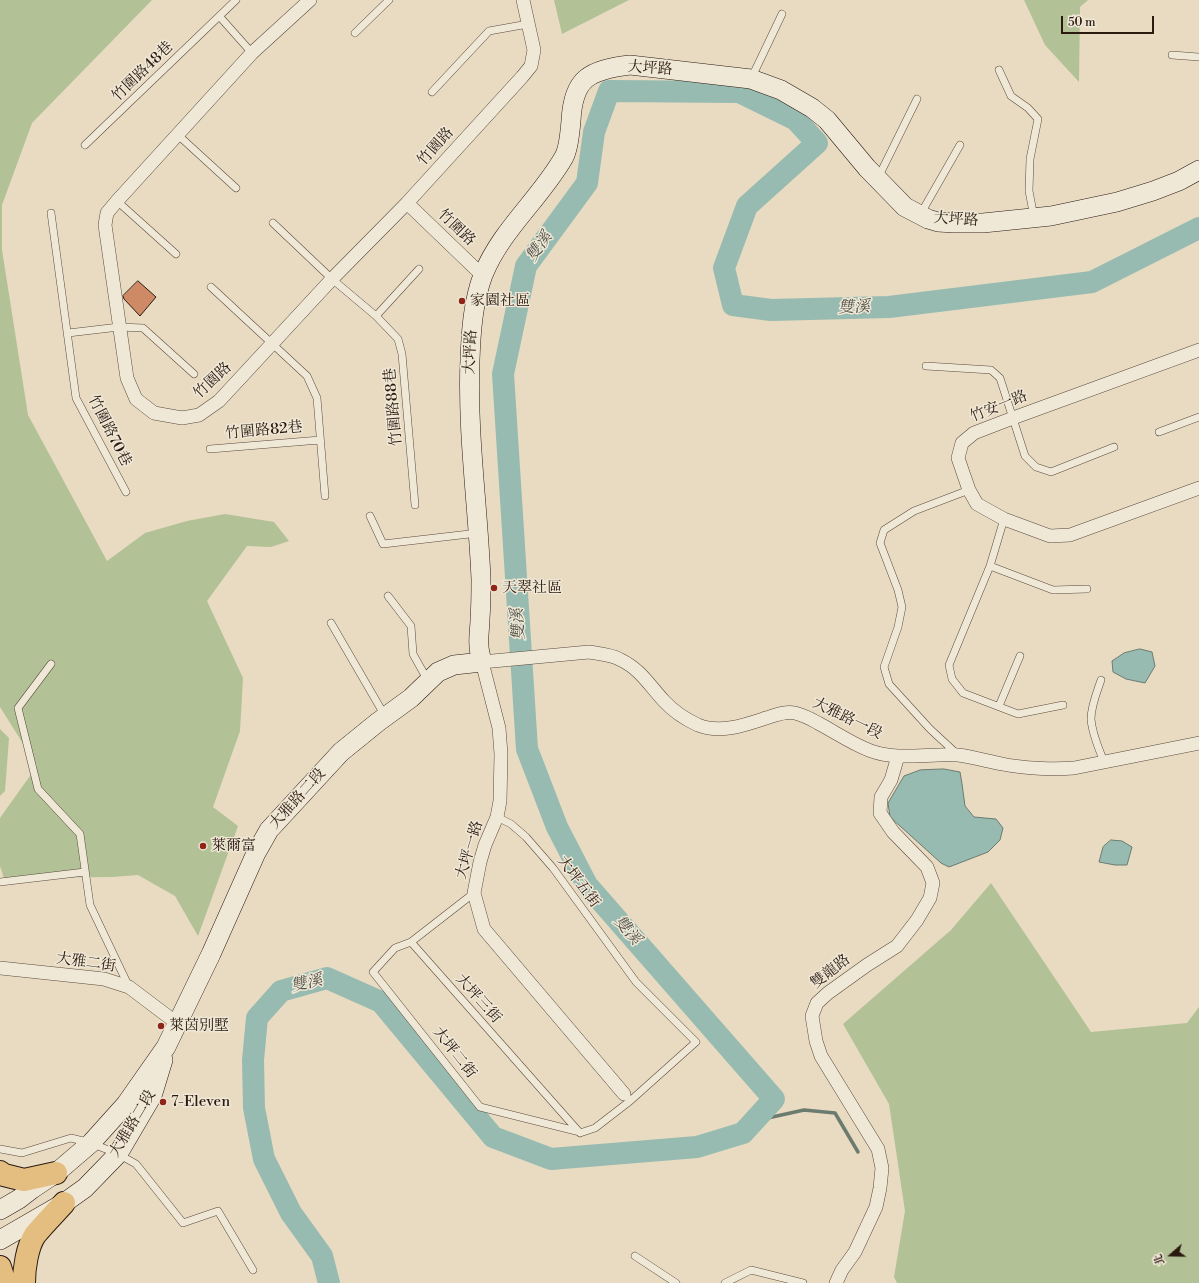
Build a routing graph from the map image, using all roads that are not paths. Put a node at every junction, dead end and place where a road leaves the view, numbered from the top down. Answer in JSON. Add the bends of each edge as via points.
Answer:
{"nodes":[{"id":1,"x":236,"y":0,"type":"edge"},
{"id":2,"x":310,"y":0,"type":"edge"},
{"id":3,"x":389,"y":0,"type":"edge"},
{"id":4,"x":523,"y":0,"type":"edge"},
{"id":5,"x":782,"y":14,"type":"dead end"},
{"id":6,"x":220,"y":17,"type":"junction"},
{"id":7,"x":528,"y":24,"type":"junction"},
{"id":8,"x":355,"y":33,"type":"dead end"},
{"id":9,"x":252,"y":53,"type":"junction"},
{"id":10,"x":1172,"y":55,"type":"dead end"},
{"id":11,"x":1199,"y":57,"type":"edge"},
{"id":12,"x":999,"y":70,"type":"dead end"},
{"id":13,"x":751,"y":79,"type":"junction"},
{"id":14,"x":432,"y":92,"type":"dead end"},
{"id":15,"x":918,"y":99,"type":"dead end"},
{"id":16,"x":178,"y":135,"type":"junction"},
{"id":17,"x":85,"y":145,"type":"dead end"},
{"id":18,"x":960,"y":145,"type":"dead end"},
{"id":19,"x":1199,"y":170,"type":"edge"},
{"id":20,"x":877,"y":178,"type":"junction"},
{"id":21,"x":236,"y":188,"type":"dead end"},
{"id":22,"x":117,"y":201,"type":"junction"},
{"id":23,"x":407,"y":203,"type":"junction"},
{"id":24,"x":51,"y":214,"type":"dead end"},
{"id":25,"x":920,"y":215,"type":"junction"},
{"id":26,"x":1034,"y":218,"type":"junction"},
{"id":27,"x":273,"y":223,"type":"dead end"},
{"id":28,"x":176,"y":254,"type":"dead end"},
{"id":29,"x":420,"y":269,"type":"dead end"},
{"id":30,"x":483,"y":276,"type":"junction"},
{"id":31,"x":332,"y":279,"type":"junction"},
{"id":32,"x":211,"y":287,"type":"dead end"},
{"id":33,"x":376,"y":316,"type":"junction"},
{"id":34,"x":119,"y":327,"type":"junction"},
{"id":35,"x":68,"y":333,"type":"junction"},
{"id":36,"x":272,"y":344,"type":"junction"},
{"id":37,"x":1199,"y":350,"type":"edge"},
{"id":38,"x":926,"y":366,"type":"dead end"},
{"id":39,"x":194,"y":374,"type":"dead end"},
{"id":40,"x":1199,"y":417,"type":"edge"},
{"id":41,"x":1013,"y":418,"type":"junction"},
{"id":42,"x":1158,"y":432,"type":"dead end"},
{"id":43,"x":320,"y":440,"type":"junction"},
{"id":44,"x":1114,"y":447,"type":"dead end"},
{"id":45,"x":210,"y":449,"type":"dead end"},
{"id":46,"x":1199,"y":488,"type":"edge"},
{"id":47,"x":969,"y":490,"type":"junction"},
{"id":48,"x":126,"y":492,"type":"dead end"},
{"id":49,"x":325,"y":496,"type":"dead end"},
{"id":50,"x":414,"y":505,"type":"dead end"},
{"id":51,"x":370,"y":516,"type":"dead end"},
{"id":52,"x":1004,"y":519,"type":"junction"},
{"id":53,"x":478,"y":533,"type":"junction"},
{"id":54,"x":990,"y":566,"type":"junction"},
{"id":55,"x":1087,"y":589,"type":"dead end"},
{"id":56,"x":388,"y":596,"type":"dead end"},
{"id":57,"x":331,"y":623,"type":"dead end"},
{"id":58,"x":1020,"y":656,"type":"dead end"},
{"id":59,"x":489,"y":661,"type":"junction"},
{"id":60,"x":51,"y":664,"type":"dead end"},
{"id":61,"x":1101,"y":680,"type":"dead end"},
{"id":62,"x":428,"y":682,"type":"junction"},
{"id":63,"x":1063,"y":705,"type":"dead end"},
{"id":64,"x":999,"y":706,"type":"junction"},
{"id":65,"x":385,"y":716,"type":"junction"},
{"id":66,"x":1199,"y":743,"type":"edge"},
{"id":67,"x":958,"y":755,"type":"junction"},
{"id":68,"x":898,"y":756,"type":"junction"},
{"id":69,"x":1104,"y":762,"type":"junction"},
{"id":70,"x":497,"y":817,"type":"junction"},
{"id":71,"x":85,"y":872,"type":"junction"},
{"id":72,"x":0,"y":882,"type":"edge"},
{"id":73,"x":474,"y":893,"type":"junction"},
{"id":74,"x":411,"y":942,"type":"junction"},
{"id":75,"x":0,"y":968,"type":"edge"},
{"id":76,"x":129,"y":987,"type":"junction"},
{"id":77,"x":178,"y":1024,"type":"junction"},
{"id":78,"x":166,"y":1048,"type":"junction"},
{"id":79,"x":627,"y":1097,"type":"junction"},
{"id":80,"x":580,"y":1132,"type":"junction"},
{"id":81,"x":91,"y":1143,"type":"junction"},
{"id":82,"x":0,"y":1149,"type":"edge"},
{"id":83,"x":118,"y":1154,"type":"junction"},
{"id":84,"x":0,"y":1172,"type":"edge"},
{"id":85,"x":56,"y":1173,"type":"junction"},
{"id":86,"x":64,"y":1203,"type":"junction"},
{"id":87,"x":0,"y":1210,"type":"edge"},
{"id":88,"x":0,"y":1240,"type":"edge"},
{"id":89,"x":635,"y":1256,"type":"dead end"},
{"id":90,"x":0,"y":1267,"type":"edge"},
{"id":91,"x":253,"y":1270,"type":"dead end"},
{"id":92,"x":5,"y":1283,"type":"edge"},
{"id":93,"x":24,"y":1283,"type":"edge"},
{"id":94,"x":676,"y":1283,"type":"edge"},
{"id":95,"x":725,"y":1283,"type":"edge"},
{"id":96,"x":803,"y":1283,"type":"edge"},
{"id":97,"x":836,"y":1283,"type":"edge"}],
"edges":[{"from":1,"to":6,"type":"lane","name":"竹圍路48巷"},
{"from":2,"to":9,"type":"street","name":"竹園路"},
{"from":3,"to":8,"type":"lane"},
{"from":4,"to":7,"type":"street","name":"竹園路"},
{"from":5,"to":13,"type":"lane"},
{"from":6,"to":9,"type":"lane"},
{"from":6,"to":17,"type":"lane","name":"竹圍路48巷"},
{"from":7,"to":14,"type":"lane","via":[[489,31]]},
{"from":7,"to":23,"type":"street","name":"竹園路","via":[[534,50],[531,66]]},
{"from":9,"to":16,"type":"street","name":"竹園路"},
{"from":10,"to":11,"type":"lane"},
{"from":12,"to":26,"type":"lane","via":[[1011,96],[1038,118],[1030,159],[1029,191]]},
{"from":13,"to":20,"type":"street","name":"大坪路","via":[[781,90],[812,108],[827,120]]},
{"from":13,"to":30,"type":"street","name":"大坪路","via":[[630,65],[590,75],[575,94],[565,155],[495,250]]},
{"from":15,"to":20,"type":"lane"},
{"from":16,"to":21,"type":"lane"},
{"from":16,"to":22,"type":"street","name":"竹園路"},
{"from":18,"to":25,"type":"lane"},
{"from":19,"to":26,"type":"street","name":"大坪路","via":[[1173,183],[1117,202]]},
{"from":20,"to":25,"type":"street","name":"大坪路","via":[[906,207]]},
{"from":22,"to":28,"type":"lane"},
{"from":22,"to":34,"type":"street","name":"竹園路","via":[[107,213],[104,225]]},
{"from":23,"to":30,"type":"street","name":"竹圍路"},
{"from":23,"to":31,"type":"street","name":"竹園路"},
{"from":24,"to":35,"type":"lane","name":"竹圍路70巷"},
{"from":25,"to":26,"type":"street","name":"大坪路","via":[[938,222],[954,223]]},
{"from":27,"to":31,"type":"lane","name":"竹圍路88巷"},
{"from":29,"to":33,"type":"lane"},
{"from":30,"to":53,"type":"street","name":"大坪路","via":[[474,308],[469,376],[469,420]]},
{"from":31,"to":33,"type":"lane","name":"竹圍路88巷"},
{"from":31,"to":36,"type":"street","name":"竹園路"},
{"from":32,"to":36,"type":"lane","name":"竹圍路82巷"},
{"from":33,"to":50,"type":"lane","name":"竹圍路88巷","via":[[398,339],[402,354]]},
{"from":34,"to":35,"type":"lane"},
{"from":34,"to":36,"type":"street","name":"竹園路","via":[[127,378],[136,399],[154,413],[182,418],[199,416],[219,401]]},
{"from":34,"to":39,"type":"lane","via":[[143,328]]},
{"from":35,"to":48,"type":"lane","name":"竹圍路70巷","via":[[76,398]]},
{"from":36,"to":43,"type":"lane","name":"竹圍路82巷","via":[[307,376],[317,398]]},
{"from":37,"to":41,"type":"street","name":"竹安一路"},
{"from":38,"to":41,"type":"lane","via":[[991,370],[1000,378]]},
{"from":40,"to":42,"type":"lane"},
{"from":41,"to":44,"type":"lane","via":[[1025,456],[1036,467],[1051,472]]},
{"from":41,"to":47,"type":"street","name":"竹安一路","via":[[974,433],[962,443],[958,458]]},
{"from":43,"to":45,"type":"lane","name":"竹圍路82巷"},
{"from":43,"to":49,"type":"lane","name":"竹圍路82巷"},
{"from":46,"to":52,"type":"street","name":"竹安一路","via":[[1070,535],[1050,536]]},
{"from":47,"to":52,"type":"street","name":"竹安一路","via":[[977,504]]},
{"from":47,"to":67,"type":"lane","via":[[914,511],[884,530],[880,543],[902,607],[884,667],[889,684]]},
{"from":51,"to":53,"type":"lane","via":[[383,544]]},
{"from":52,"to":54,"type":"lane"},
{"from":53,"to":59,"type":"street","name":"大坪路","via":[[481,580],[478,646]]},
{"from":54,"to":55,"type":"lane","via":[[1053,590]]},
{"from":54,"to":64,"type":"lane","via":[[949,665],[952,679],[963,693]]},
{"from":56,"to":62,"type":"lane","via":[[411,626],[413,654]]},
{"from":57,"to":65,"type":"lane"},
{"from":58,"to":64,"type":"lane"},
{"from":59,"to":62,"type":"street","name":"大雅路二段","via":[[454,665],[438,672]]},
{"from":59,"to":68,"type":"street","name":"大雅路一段","via":[[589,652],[606,654],[635,668],[673,710],[701,726],[717,729],[735,727],[780,713],[795,713],[872,751]]},
{"from":59,"to":70,"type":"street","name":"大坪一路","via":[[501,754]]},
{"from":60,"to":71,"type":"lane","via":[[18,708],[38,789],[80,834]]},
{"from":61,"to":69,"type":"lane","via":[[1091,720]]},
{"from":62,"to":65,"type":"street","name":"大雅路二段","via":[[411,698]]},
{"from":63,"to":64,"type":"lane","via":[[1018,714]]},
{"from":65,"to":77,"type":"street","name":"大雅路二段","via":[[341,752],[269,830]]},
{"from":66,"to":69,"type":"street","name":"大雅路一段"},
{"from":67,"to":68,"type":"street","name":"大雅路一段"},
{"from":67,"to":69,"type":"street","name":"大雅路一段","via":[[1004,764],[1059,769]]},
{"from":68,"to":97,"type":"street","name":"雙龍路","via":[[891,780],[881,797],[880,813],[893,832],[927,867],[932,882],[930,898],[897,946],[828,993],[817,1003],[812,1016],[821,1056],[878,1149],[882,1168],[876,1207],[855,1252]]},
{"from":70,"to":73,"type":"street","name":"大坪一路","via":[[485,845]]},
{"from":70,"to":79,"type":"lane","name":"大坪五街","via":[[511,824],[526,837],[553,868],[636,982],[696,1042]]},
{"from":71,"to":72,"type":"lane"},
{"from":71,"to":76,"type":"lane","via":[[90,905]]},
{"from":73,"to":74,"type":"lane"},
{"from":73,"to":79,"type":"street","name":"大坪一路","via":[[484,929]]},
{"from":74,"to":80,"type":"lane","name":"大坪三街"},
{"from":74,"to":80,"type":"lane","name":"大坪二街","via":[[395,948],[373,972],[480,1107]]},
{"from":75,"to":76,"type":"street","name":"大雅二街","via":[[104,979]]},
{"from":76,"to":77,"type":"street","name":"大雅二街"},
{"from":77,"to":78,"type":"street","name":"大雅路二段"},
{"from":78,"to":81,"type":"street","name":"大雅路二段","via":[[126,1104]]},
{"from":78,"to":83,"type":"street","name":"大雅路二段","via":[[152,1096]]},
{"from":79,"to":80,"type":"lane","via":[[595,1128]]},
{"from":81,"to":82,"type":"lane","via":[[71,1138],[22,1153]]},
{"from":81,"to":83,"type":"lane"},
{"from":81,"to":85,"type":"street","name":"大雅路二段"},
{"from":83,"to":86,"type":"street","name":"大雅路二段","via":[[85,1188]]},
{"from":83,"to":91,"type":"lane","via":[[136,1164],[183,1223],[218,1211]]},
{"from":84,"to":85,"type":"highway","via":[[24,1180]]},
{"from":85,"to":87,"type":"street","name":"大雅路二段"},
{"from":86,"to":88,"type":"street","name":"大雅路二段"},
{"from":86,"to":93,"type":"highway","via":[[34,1236],[24,1272]]},
{"from":89,"to":94,"type":"lane"},
{"from":90,"to":92,"type":"highway"},
{"from":95,"to":96,"type":"lane","via":[[751,1270]]}]}
